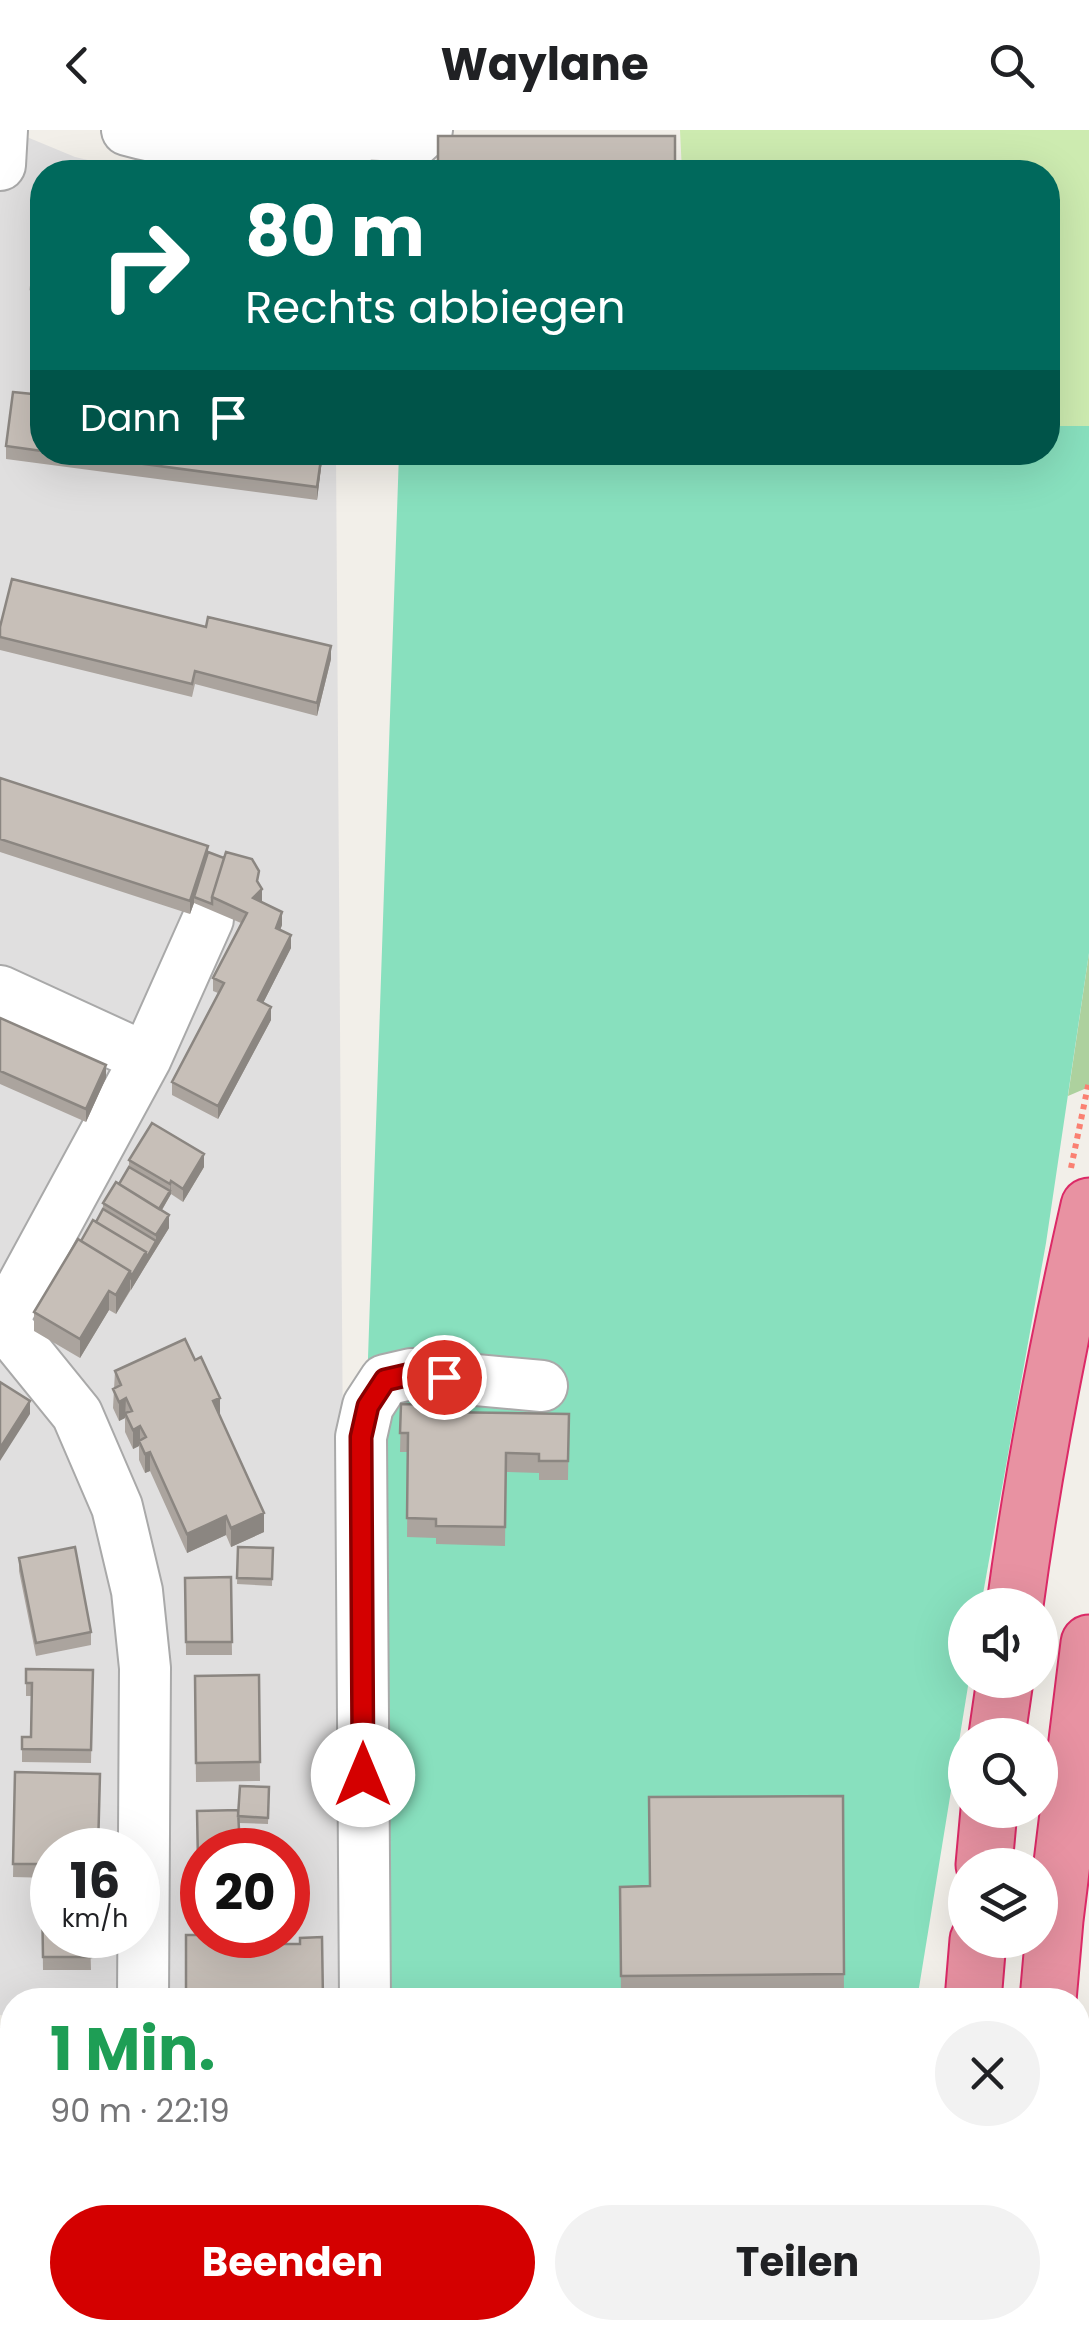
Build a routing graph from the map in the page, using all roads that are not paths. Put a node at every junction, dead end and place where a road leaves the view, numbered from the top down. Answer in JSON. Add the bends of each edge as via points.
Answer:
{"nodes":[{"id":1,"x":2,"y":130,"type":"edge"},
{"id":2,"x":127,"y":130,"type":"edge"},
{"id":3,"x":427,"y":130,"type":"edge"},
{"id":4,"x":0,"y":165,"type":"edge"},
{"id":5,"x":208,"y":918,"type":"dead end"},
{"id":6,"x":0,"y":991,"type":"edge"},
{"id":7,"x":146,"y":1058,"type":"junction"},
{"id":8,"x":1089,"y":1206,"type":"edge"},
{"id":9,"x":18,"y":1248,"type":"edge"},
{"id":10,"x":2,"y":1320,"type":"edge"},
{"id":11,"x":542,"y":1386,"type":"dead end"},
{"id":12,"x":1017,"y":1588,"type":"edge"},
{"id":13,"x":1089,"y":1643,"type":"edge"},
{"id":14,"x":976,"y":1958,"type":"edge"},
{"id":15,"x":144,"y":1988,"type":"edge"},
{"id":16,"x":365,"y":1988,"type":"edge"},
{"id":17,"x":974,"y":1988,"type":"edge"},
{"id":18,"x":1049,"y":1988,"type":"edge"}],
"edges":[{"from":1,"to":4,"type":"street"},
{"from":2,"to":3,"type":"street","via":[[160,140],[384,152],[403,152]]},
{"from":5,"to":7,"type":"street"},
{"from":6,"to":7,"type":"street"},
{"from":7,"to":9,"type":"street"},
{"from":8,"to":12,"type":"highway"},
{"from":9,"to":10,"type":"street"},
{"from":10,"to":15,"type":"street","via":[[77,1414],[117,1506],[137,1592],[145,1668]]},
{"from":11,"to":16,"type":"street","via":[[411,1374],[385,1380],[368,1406],[361,1437]]},
{"from":13,"to":18,"type":"highway"},
{"from":14,"to":17,"type":"highway"}]}
